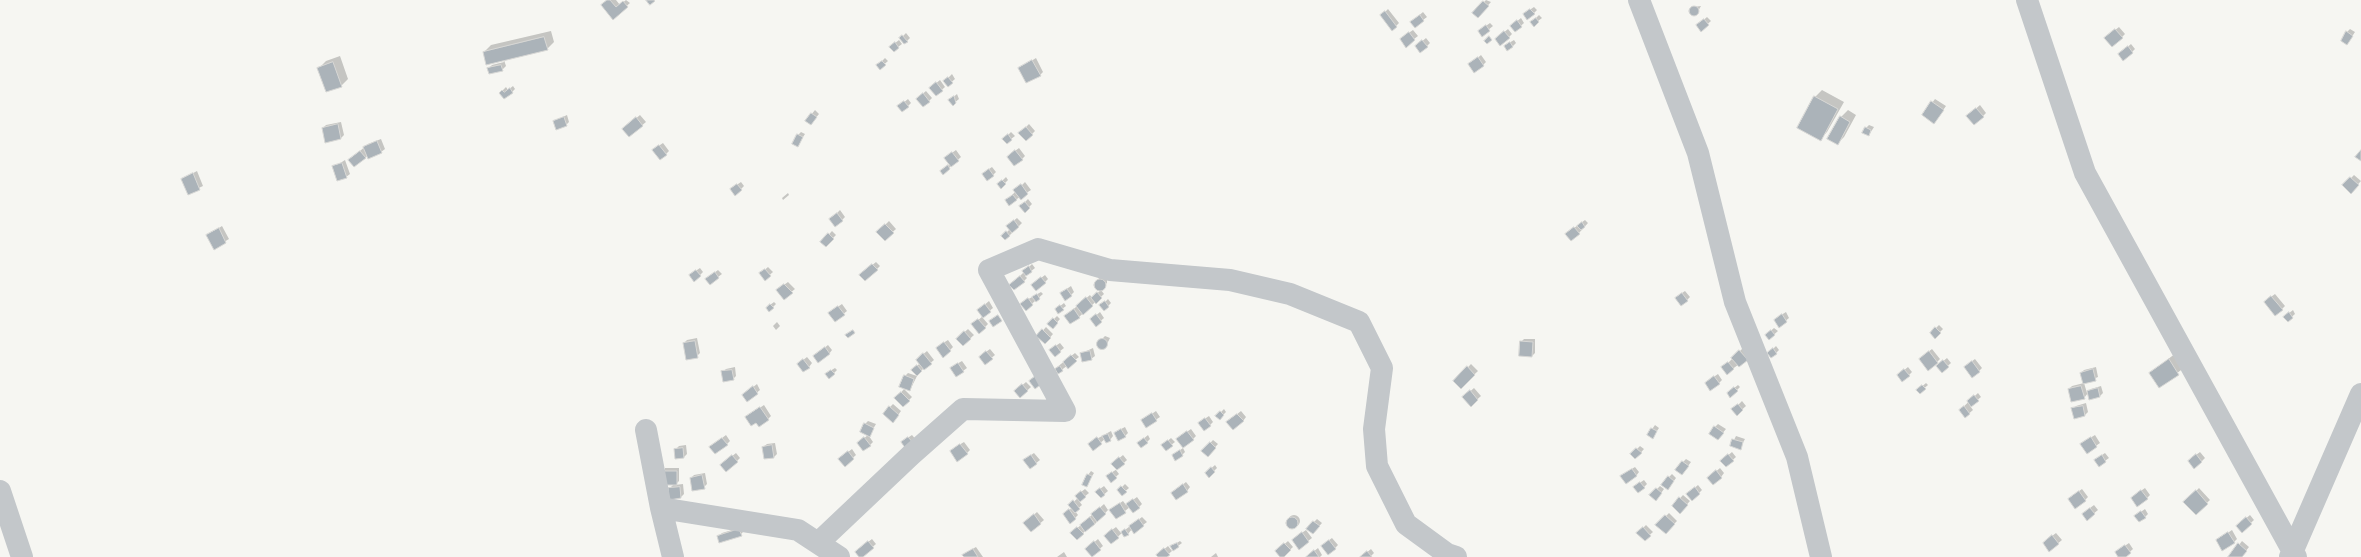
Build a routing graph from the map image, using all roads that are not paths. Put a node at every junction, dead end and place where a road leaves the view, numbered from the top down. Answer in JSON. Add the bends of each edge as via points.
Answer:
{"nodes":[{"id":1,"x":1639,"y":0,"type":"edge"},
{"id":2,"x":2026,"y":0,"type":"edge"},
{"id":3,"x":2361,"y":394,"type":"edge"},
{"id":4,"x":646,"y":430,"type":"dead end"},
{"id":5,"x":0,"y":491,"type":"edge"},
{"id":6,"x":660,"y":508,"type":"junction"},
{"id":7,"x":818,"y":543,"type":"junction"},
{"id":8,"x":2293,"y":555,"type":"edge"},
{"id":9,"x":22,"y":557,"type":"edge"},
{"id":10,"x":673,"y":557,"type":"edge"},
{"id":11,"x":839,"y":557,"type":"edge"},
{"id":12,"x":1456,"y":557,"type":"edge"},
{"id":13,"x":1821,"y":557,"type":"edge"}],
"edges":[{"from":1,"to":13,"type":"street","via":[[1698,154],[1735,302],[1797,457]]},
{"from":2,"to":8,"type":"street","via":[[2084,172]]},
{"from":3,"to":8,"type":"street"},
{"from":4,"to":6,"type":"street"},
{"from":5,"to":9,"type":"street"},
{"from":6,"to":7,"type":"street","via":[[798,530]]},
{"from":6,"to":10,"type":"street"},
{"from":7,"to":11,"type":"street"},
{"from":7,"to":12,"type":"street","via":[[963,409],[1065,411],[989,270],[1038,249],[1110,270],[1238,282],[1290,294],[1359,322],[1382,368],[1374,429],[1377,466],[1406,524]]}]}
